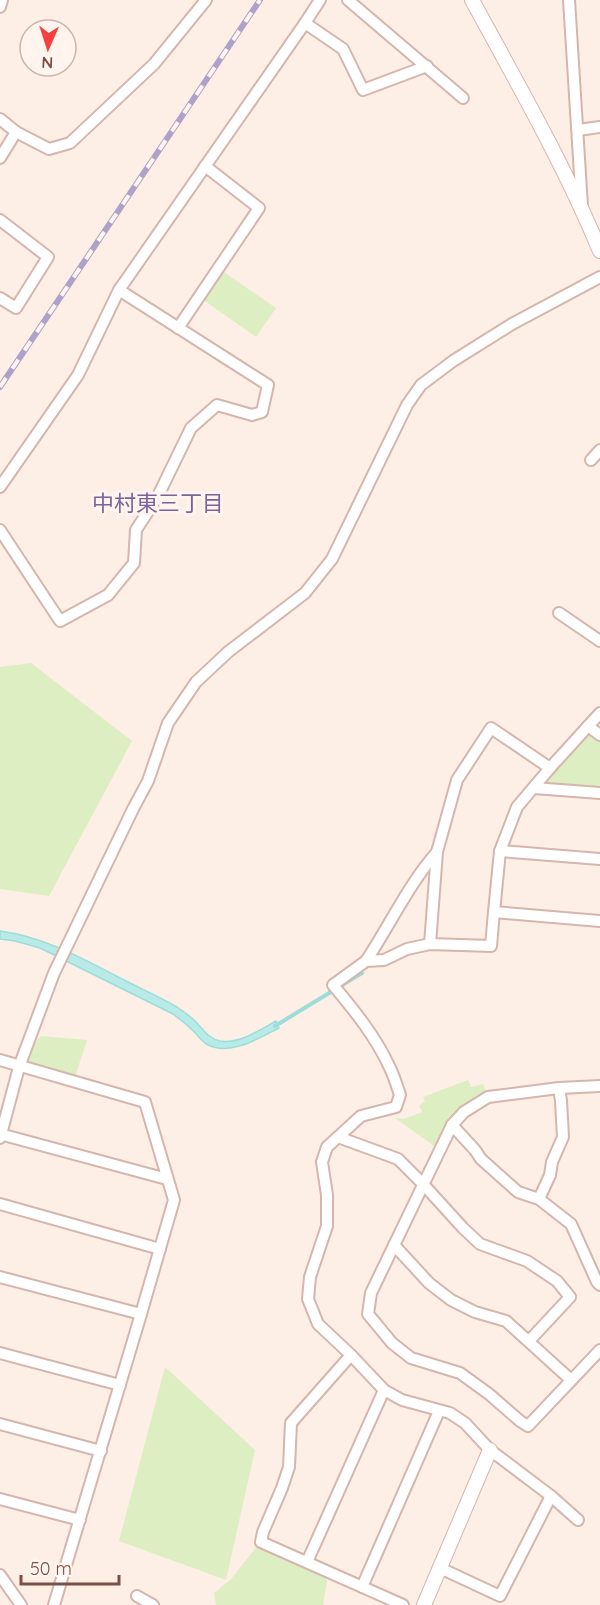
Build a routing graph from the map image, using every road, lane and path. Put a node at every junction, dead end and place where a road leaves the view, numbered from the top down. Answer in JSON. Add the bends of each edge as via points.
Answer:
{"nodes":[{"id":1,"x":2,"y":0,"type":"edge"},
{"id":2,"x":206,"y":0,"type":"edge"},
{"id":3,"x":320,"y":0,"type":"edge"},
{"id":4,"x":348,"y":0,"type":"edge"},
{"id":5,"x":472,"y":0,"type":"edge"},
{"id":6,"x":569,"y":0,"type":"edge"},
{"id":7,"x":0,"y":7,"type":"edge"},
{"id":8,"x":305,"y":23,"type":"junction"},
{"id":9,"x":427,"y":66,"type":"junction"},
{"id":10,"x":464,"y":98,"type":"dead end"},
{"id":11,"x":0,"y":119,"type":"edge"},
{"id":12,"x":600,"y":127,"type":"edge"},
{"id":13,"x":578,"y":130,"type":"junction"},
{"id":14,"x":16,"y":132,"type":"junction"},
{"id":15,"x":0,"y":158,"type":"edge"},
{"id":16,"x":206,"y":166,"type":"junction"},
{"id":17,"x":582,"y":209,"type":"junction"},
{"id":18,"x":0,"y":220,"type":"edge"},
{"id":19,"x":600,"y":251,"type":"edge"},
{"id":20,"x":600,"y":277,"type":"edge"},
{"id":21,"x":119,"y":290,"type":"junction"},
{"id":22,"x":0,"y":298,"type":"edge"},
{"id":23,"x":178,"y":328,"type":"junction"},
{"id":24,"x":600,"y":450,"type":"edge"},
{"id":25,"x":591,"y":459,"type":"dead end"},
{"id":26,"x":0,"y":487,"type":"edge"},
{"id":27,"x":0,"y":530,"type":"edge"},
{"id":28,"x":558,"y":613,"type":"dead end"},
{"id":29,"x":600,"y":641,"type":"edge"},
{"id":30,"x":600,"y":713,"type":"edge"},
{"id":31,"x":588,"y":726,"type":"junction"},
{"id":32,"x":600,"y":735,"type":"edge"},
{"id":33,"x":550,"y":768,"type":"junction"},
{"id":34,"x":534,"y":788,"type":"junction"},
{"id":35,"x":600,"y":793,"type":"edge"},
{"id":36,"x":500,"y":851,"type":"junction"},
{"id":37,"x":437,"y":852,"type":"junction"},
{"id":38,"x":600,"y":859,"type":"edge"},
{"id":39,"x":494,"y":912,"type":"junction"},
{"id":40,"x":600,"y":921,"type":"edge"},
{"id":41,"x":430,"y":944,"type":"junction"},
{"id":42,"x":366,"y":962,"type":"junction"},
{"id":43,"x":0,"y":1060,"type":"edge"},
{"id":44,"x":19,"y":1067,"type":"junction"},
{"id":45,"x":600,"y":1086,"type":"edge"},
{"id":46,"x":559,"y":1088,"type":"junction"},
{"id":47,"x":452,"y":1125,"type":"junction"},
{"id":48,"x":0,"y":1135,"type":"edge"},
{"id":49,"x":338,"y":1137,"type":"junction"},
{"id":50,"x":167,"y":1179,"type":"junction"},
{"id":51,"x":423,"y":1184,"type":"junction"},
{"id":52,"x":539,"y":1199,"type":"junction"},
{"id":53,"x":0,"y":1204,"type":"edge"},
{"id":54,"x":394,"y":1245,"type":"junction"},
{"id":55,"x":160,"y":1249,"type":"junction"},
{"id":56,"x":0,"y":1277,"type":"edge"},
{"id":57,"x":600,"y":1285,"type":"edge"},
{"id":58,"x":141,"y":1314,"type":"junction"},
{"id":59,"x":529,"y":1341,"type":"junction"},
{"id":60,"x":600,"y":1350,"type":"edge"},
{"id":61,"x":0,"y":1353,"type":"edge"},
{"id":62,"x":351,"y":1355,"type":"junction"},
{"id":63,"x":571,"y":1380,"type":"junction"},
{"id":64,"x":120,"y":1385,"type":"junction"},
{"id":65,"x":384,"y":1390,"type":"junction"},
{"id":66,"x":439,"y":1411,"type":"junction"},
{"id":67,"x":0,"y":1424,"type":"edge"},
{"id":68,"x":490,"y":1450,"type":"junction"},
{"id":69,"x":101,"y":1451,"type":"junction"},
{"id":70,"x":551,"y":1496,"type":"junction"},
{"id":71,"x":0,"y":1499,"type":"edge"},
{"id":72,"x":80,"y":1520,"type":"junction"},
{"id":73,"x":578,"y":1520,"type":"dead end"},
{"id":74,"x":307,"y":1562,"type":"junction"},
{"id":75,"x":440,"y":1568,"type":"junction"},
{"id":76,"x":1,"y":1579,"type":"edge"},
{"id":77,"x":363,"y":1587,"type":"junction"},
{"id":78,"x":137,"y":1596,"type":"dead end"},
{"id":79,"x":21,"y":1605,"type":"edge"},
{"id":80,"x":54,"y":1605,"type":"edge"},
{"id":81,"x":153,"y":1605,"type":"edge"},
{"id":82,"x":403,"y":1605,"type":"edge"},
{"id":83,"x":424,"y":1605,"type":"edge"}],
"edges":[{"from":1,"to":7,"type":"street"},
{"from":2,"to":14,"type":"street","via":[[154,64],[70,143],[49,149]]},
{"from":3,"to":8,"type":"street"},
{"from":4,"to":9,"type":"street"},
{"from":5,"to":17,"type":"street"},
{"from":6,"to":13,"type":"street"},
{"from":8,"to":9,"type":"street","via":[[343,49],[363,90]]},
{"from":8,"to":16,"type":"street"},
{"from":9,"to":10,"type":"street"},
{"from":11,"to":14,"type":"street"},
{"from":12,"to":13,"type":"street"},
{"from":13,"to":17,"type":"street"},
{"from":14,"to":15,"type":"street"},
{"from":16,"to":21,"type":"street"},
{"from":16,"to":23,"type":"street","via":[[259,208]]},
{"from":17,"to":19,"type":"street"},
{"from":18,"to":22,"type":"street","via":[[48,257],[16,308]]},
{"from":20,"to":44,"type":"street","via":[[512,324],[421,385],[407,405],[332,559],[305,593],[196,682],[168,723],[148,781],[54,973]]},
{"from":21,"to":23,"type":"street"},
{"from":21,"to":26,"type":"street","via":[[78,375]]},
{"from":23,"to":27,"type":"street","via":[[268,385],[262,412],[252,415],[217,405],[191,428],[158,496],[136,530],[134,563],[108,596],[60,621]]},
{"from":24,"to":25,"type":"street"},
{"from":28,"to":29,"type":"street"},
{"from":30,"to":31,"type":"street"},
{"from":31,"to":32,"type":"street"},
{"from":31,"to":33,"type":"street"},
{"from":33,"to":34,"type":"street"},
{"from":33,"to":37,"type":"street","via":[[491,728],[457,780]]},
{"from":34,"to":35,"type":"street"},
{"from":34,"to":36,"type":"street","via":[[517,807]]},
{"from":36,"to":38,"type":"street"},
{"from":36,"to":39,"type":"street"},
{"from":37,"to":41,"type":"street"},
{"from":37,"to":42,"type":"street","via":[[399,904]]},
{"from":39,"to":40,"type":"street"},
{"from":39,"to":41,"type":"street","via":[[492,946]]},
{"from":41,"to":42,"type":"street"},
{"from":42,"to":49,"type":"street","via":[[333,985],[358,1015],[390,1067],[400,1095],[396,1107],[361,1116]]},
{"from":43,"to":44,"type":"street"},
{"from":44,"to":48,"type":"street"},
{"from":44,"to":50,"type":"street","via":[[145,1102]]},
{"from":45,"to":46,"type":"street"},
{"from":46,"to":47,"type":"street","via":[[489,1097],[464,1112]]},
{"from":46,"to":52,"type":"street","via":[[563,1137]]},
{"from":47,"to":51,"type":"street"},
{"from":47,"to":52,"type":"street","via":[[481,1159],[518,1192]]},
{"from":48,"to":50,"type":"street"},
{"from":49,"to":51,"type":"street","via":[[398,1159]]},
{"from":49,"to":62,"type":"street","via":[[327,1147],[322,1162],[327,1226],[310,1277],[308,1299],[318,1324]]},
{"from":50,"to":55,"type":"street","via":[[174,1200]]},
{"from":51,"to":54,"type":"street"},
{"from":51,"to":59,"type":"street","via":[[480,1244],[527,1261],[557,1281],[570,1297]]},
{"from":52,"to":57,"type":"street","via":[[571,1224]]},
{"from":53,"to":55,"type":"street"},
{"from":54,"to":59,"type":"street","via":[[429,1283],[451,1300],[506,1321]]},
{"from":54,"to":63,"type":"street","via":[[371,1293],[368,1314],[392,1343],[411,1358],[460,1373],[528,1426]]},
{"from":55,"to":58,"type":"street"},
{"from":56,"to":58,"type":"street"},
{"from":58,"to":64,"type":"street"},
{"from":59,"to":63,"type":"street"},
{"from":60,"to":63,"type":"street"},
{"from":61,"to":64,"type":"street"},
{"from":62,"to":65,"type":"street"},
{"from":62,"to":74,"type":"street","via":[[291,1423],[289,1467],[262,1532],[261,1542]]},
{"from":64,"to":69,"type":"street"},
{"from":65,"to":66,"type":"street"},
{"from":65,"to":74,"type":"street"},
{"from":66,"to":68,"type":"street","via":[[465,1423]]},
{"from":66,"to":77,"type":"street"},
{"from":67,"to":69,"type":"street"},
{"from":68,"to":70,"type":"street"},
{"from":68,"to":75,"type":"street"},
{"from":69,"to":72,"type":"street"},
{"from":70,"to":73,"type":"street"},
{"from":70,"to":75,"type":"street","via":[[500,1596]]},
{"from":71,"to":72,"type":"street"},
{"from":72,"to":80,"type":"street"},
{"from":74,"to":77,"type":"street"},
{"from":75,"to":83,"type":"street"},
{"from":76,"to":79,"type":"street"},
{"from":77,"to":82,"type":"street"},
{"from":78,"to":81,"type":"street"}]}
